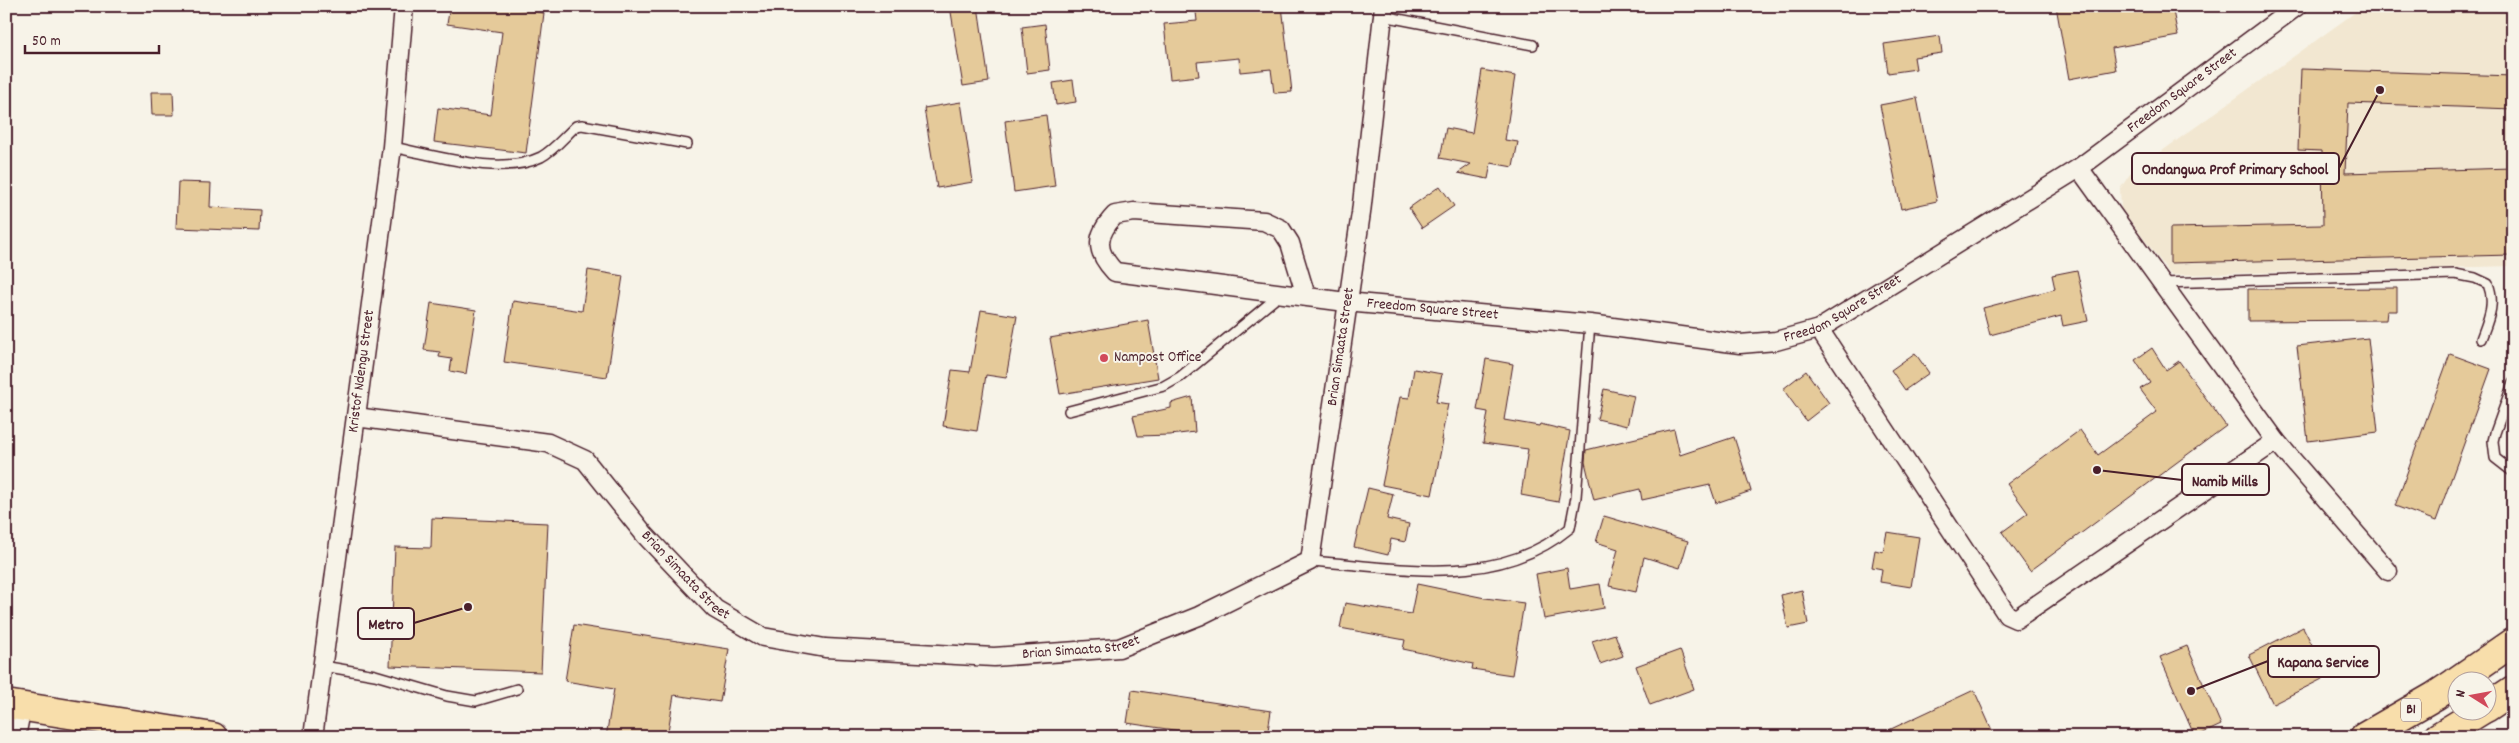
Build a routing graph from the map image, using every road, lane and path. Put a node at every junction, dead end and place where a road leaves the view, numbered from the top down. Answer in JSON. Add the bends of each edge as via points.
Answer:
{"nodes":[{"id":1,"x":404,"y":6,"type":"edge"},
{"id":2,"x":2297,"y":6,"type":"edge"},
{"id":3,"x":1384,"y":11,"type":"edge"},
{"id":4,"x":1532,"y":45,"type":"dead end"},
{"id":5,"x":687,"y":144,"type":"dead end"},
{"id":6,"x":392,"y":147,"type":"junction"},
{"id":7,"x":2079,"y":168,"type":"junction"},
{"id":8,"x":2162,"y":283,"type":"junction"},
{"id":9,"x":1281,"y":294,"type":"junction"},
{"id":10,"x":1306,"y":296,"type":"junction"},
{"id":11,"x":1346,"y":302,"type":"junction"},
{"id":12,"x":1590,"y":324,"type":"junction"},
{"id":13,"x":1820,"y":329,"type":"junction"},
{"id":14,"x":2481,"y":339,"type":"dead end"},
{"id":15,"x":2513,"y":383,"type":"edge"},
{"id":16,"x":1069,"y":411,"type":"dead end"},
{"id":17,"x":356,"y":417,"type":"junction"},
{"id":18,"x":2276,"y":441,"type":"junction"},
{"id":19,"x":2513,"y":472,"type":"edge"},
{"id":20,"x":1310,"y":561,"type":"junction"},
{"id":21,"x":2388,"y":571,"type":"dead end"},
{"id":22,"x":2513,"y":642,"type":"edge"},
{"id":23,"x":322,"y":666,"type":"junction"},
{"id":24,"x":2473,"y":670,"type":"edge"},
{"id":25,"x":2446,"y":688,"type":"edge"},
{"id":26,"x":517,"y":689,"type":"dead end"},
{"id":27,"x":2513,"y":690,"type":"edge"},
{"id":28,"x":2496,"y":701,"type":"edge"},
{"id":29,"x":14,"y":705,"type":"edge"},
{"id":30,"x":2466,"y":720,"type":"edge"},
{"id":31,"x":16,"y":737,"type":"edge"},
{"id":32,"x":213,"y":737,"type":"edge"},
{"id":33,"x":313,"y":737,"type":"edge"},
{"id":34,"x":2364,"y":737,"type":"edge"},
{"id":35,"x":2438,"y":737,"type":"edge"}],
"edges":[{"from":1,"to":6,"type":"street","name":"Kristof Ndengu Street"},
{"from":2,"to":7,"type":"street","name":"Freedom Square Street"},
{"from":3,"to":4,"type":"lane"},
{"from":3,"to":11,"type":"street","name":"Brian Simaata Street","via":[[1361,213]]},
{"from":5,"to":6,"type":"lane","via":[[582,125],[576,126],[543,156],[510,165],[475,163]]},
{"from":6,"to":17,"type":"street","name":"Kristof Ndengu Street"},
{"from":7,"to":8,"type":"street"},
{"from":7,"to":13,"type":"street","name":"Freedom Square Street"},
{"from":8,"to":14,"type":"lane","via":[[2462,276],[2488,284],[2492,294],[2492,305]]},
{"from":8,"to":18,"type":"street"},
{"from":9,"to":10,"type":"street","name":"Freedom Square Street"},
{"from":9,"to":10,"type":"street","name":"Freedom Square Street","via":[[1115,272],[1103,260],[1100,241],[1104,227],[1115,215],[1134,212],[1264,221],[1281,229],[1290,243]]},
{"from":9,"to":16,"type":"lane","via":[[1180,377],[1164,386]]},
{"from":10,"to":11,"type":"street","name":"Freedom Square Street"},
{"from":11,"to":12,"type":"street","name":"Freedom Square Street"},
{"from":11,"to":20,"type":"street","name":"Brian Simaata Street"},
{"from":12,"to":13,"type":"street","name":"Freedom Square Street","via":[[1740,344],[1776,341]]},
{"from":12,"to":20,"type":"lane","via":[[1576,497],[1570,528],[1533,552],[1488,567],[1453,571]]},
{"from":13,"to":18,"type":"street","via":[[2007,616],[2016,620]]},
{"from":15,"to":19,"type":"lane","via":[[2493,442],[2496,458]]},
{"from":17,"to":20,"type":"street","name":"Brian Simaata Street","via":[[548,443],[585,460],[644,535],[715,609],[763,638],[825,648],[994,658],[1119,648],[1198,616]]},
{"from":17,"to":23,"type":"street","name":"Kristof Ndengu Street"},
{"from":18,"to":21,"type":"street"},
{"from":22,"to":24,"type":"main road","number":"B1"},
{"from":23,"to":26,"type":"lane","via":[[374,675],[476,701]]},
{"from":23,"to":33,"type":"street","name":"Kristof Ndengu Street"},
{"from":25,"to":34,"type":"main road","number":"B1"},
{"from":27,"to":28,"type":"main road"},
{"from":29,"to":31,"type":"street"},
{"from":29,"to":32,"type":"main road"},
{"from":30,"to":35,"type":"main road"}]}
